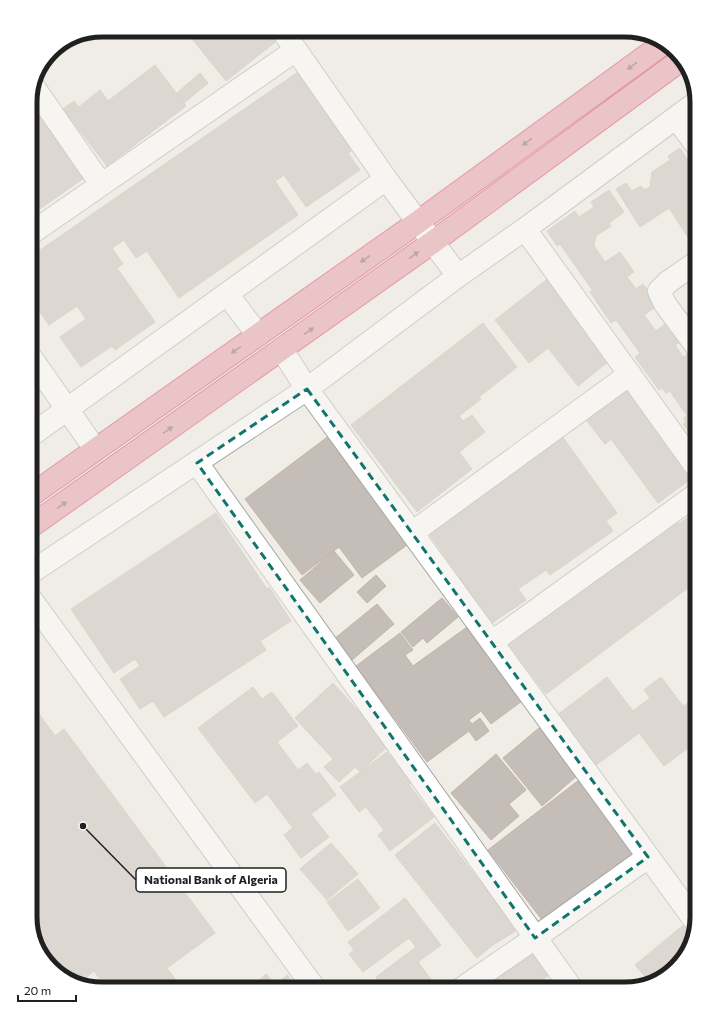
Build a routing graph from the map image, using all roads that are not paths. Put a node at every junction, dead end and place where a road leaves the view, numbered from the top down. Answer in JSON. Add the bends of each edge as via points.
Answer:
{"nodes":[{"id":1,"x":287,"y":37,"type":"edge"},
{"id":2,"x":659,"y":47,"type":"edge"},
{"id":3,"x":296,"y":50,"type":"junction"},
{"id":4,"x":677,"y":63,"type":"edge"},
{"id":5,"x":38,"y":93,"type":"edge"},
{"id":6,"x":690,"y":107,"type":"edge"},
{"id":7,"x":676,"y":118,"type":"junction"},
{"id":8,"x":690,"y":137,"type":"edge"},
{"id":9,"x":386,"y":179,"type":"junction"},
{"id":10,"x":101,"y":184,"type":"junction"},
{"id":11,"x":418,"y":222,"type":"junction"},
{"id":12,"x":37,"y":229,"type":"edge"},
{"id":13,"x":526,"y":229,"type":"junction"},
{"id":14,"x":432,"y":242,"type":"junction"},
{"id":15,"x":690,"y":267,"type":"edge"},
{"id":16,"x":458,"y":276,"type":"junction"},
{"id":17,"x":227,"y":294,"type":"junction"},
{"id":18,"x":258,"y":335,"type":"junction"},
{"id":19,"x":690,"y":338,"type":"edge"},
{"id":20,"x":282,"y":350,"type":"junction"},
{"id":21,"x":37,"y":366,"type":"edge"},
{"id":22,"x":630,"y":374,"type":"junction"},
{"id":23,"x":307,"y":389,"type":"junction"},
{"id":24,"x":67,"y":410,"type":"junction"},
{"id":25,"x":37,"y":431,"type":"edge"},
{"id":26,"x":95,"y":449,"type":"junction"},
{"id":27,"x":690,"y":458,"type":"edge"},
{"id":28,"x":197,"y":463,"type":"junction"},
{"id":29,"x":37,"y":491,"type":"edge"},
{"id":30,"x":690,"y":499,"type":"edge"},
{"id":31,"x":37,"y":522,"type":"edge"},
{"id":32,"x":412,"y":533,"type":"junction"},
{"id":33,"x":37,"y":568,"type":"edge"},
{"id":34,"x":37,"y":608,"type":"edge"},
{"id":35,"x":492,"y":642,"type":"junction"},
{"id":36,"x":648,"y":857,"type":"junction"},
{"id":37,"x":690,"y":914,"type":"edge"},
{"id":38,"x":535,"y":938,"type":"junction"},
{"id":39,"x":310,"y":982,"type":"edge"},
{"id":40,"x":471,"y":982,"type":"edge"},
{"id":41,"x":567,"y":982,"type":"edge"}],
"edges":[{"from":1,"to":3,"type":"street"},
{"from":2,"to":11,"type":"highway","one_way":true},
{"from":3,"to":9,"type":"street"},
{"from":3,"to":10,"type":"street"},
{"from":4,"to":14,"type":"highway"},
{"from":5,"to":10,"type":"street"},
{"from":6,"to":7,"type":"street"},
{"from":7,"to":8,"type":"street"},
{"from":7,"to":13,"type":"street"},
{"from":9,"to":11,"type":"street"},
{"from":9,"to":17,"type":"street"},
{"from":10,"to":12,"type":"street"},
{"from":11,"to":14,"type":"street"},
{"from":11,"to":18,"type":"highway","one_way":true},
{"from":13,"to":16,"type":"street"},
{"from":13,"to":22,"type":"street"},
{"from":14,"to":16,"type":"street"},
{"from":20,"to":14,"type":"highway","one_way":true},
{"from":15,"to":19,"type":"street","via":[[659,291],[665,304]]},
{"from":16,"to":23,"type":"street"},
{"from":17,"to":18,"type":"street"},
{"from":17,"to":24,"type":"street"},
{"from":18,"to":26,"type":"highway","one_way":true},
{"from":20,"to":23,"type":"street"},
{"from":31,"to":20,"type":"highway","one_way":true},
{"from":21,"to":24,"type":"street"},
{"from":22,"to":27,"type":"street"},
{"from":22,"to":32,"type":"street"},
{"from":23,"to":28,"type":"street"},
{"from":23,"to":32,"type":"street"},
{"from":24,"to":25,"type":"street"},
{"from":24,"to":26,"type":"street"},
{"from":26,"to":29,"type":"highway"},
{"from":28,"to":33,"type":"street"},
{"from":28,"to":38,"type":"street"},
{"from":30,"to":35,"type":"street"},
{"from":32,"to":35,"type":"street"},
{"from":34,"to":39,"type":"street"},
{"from":35,"to":36,"type":"street"},
{"from":36,"to":37,"type":"street"},
{"from":36,"to":38,"type":"street"},
{"from":38,"to":40,"type":"street"},
{"from":38,"to":41,"type":"street"}]}
